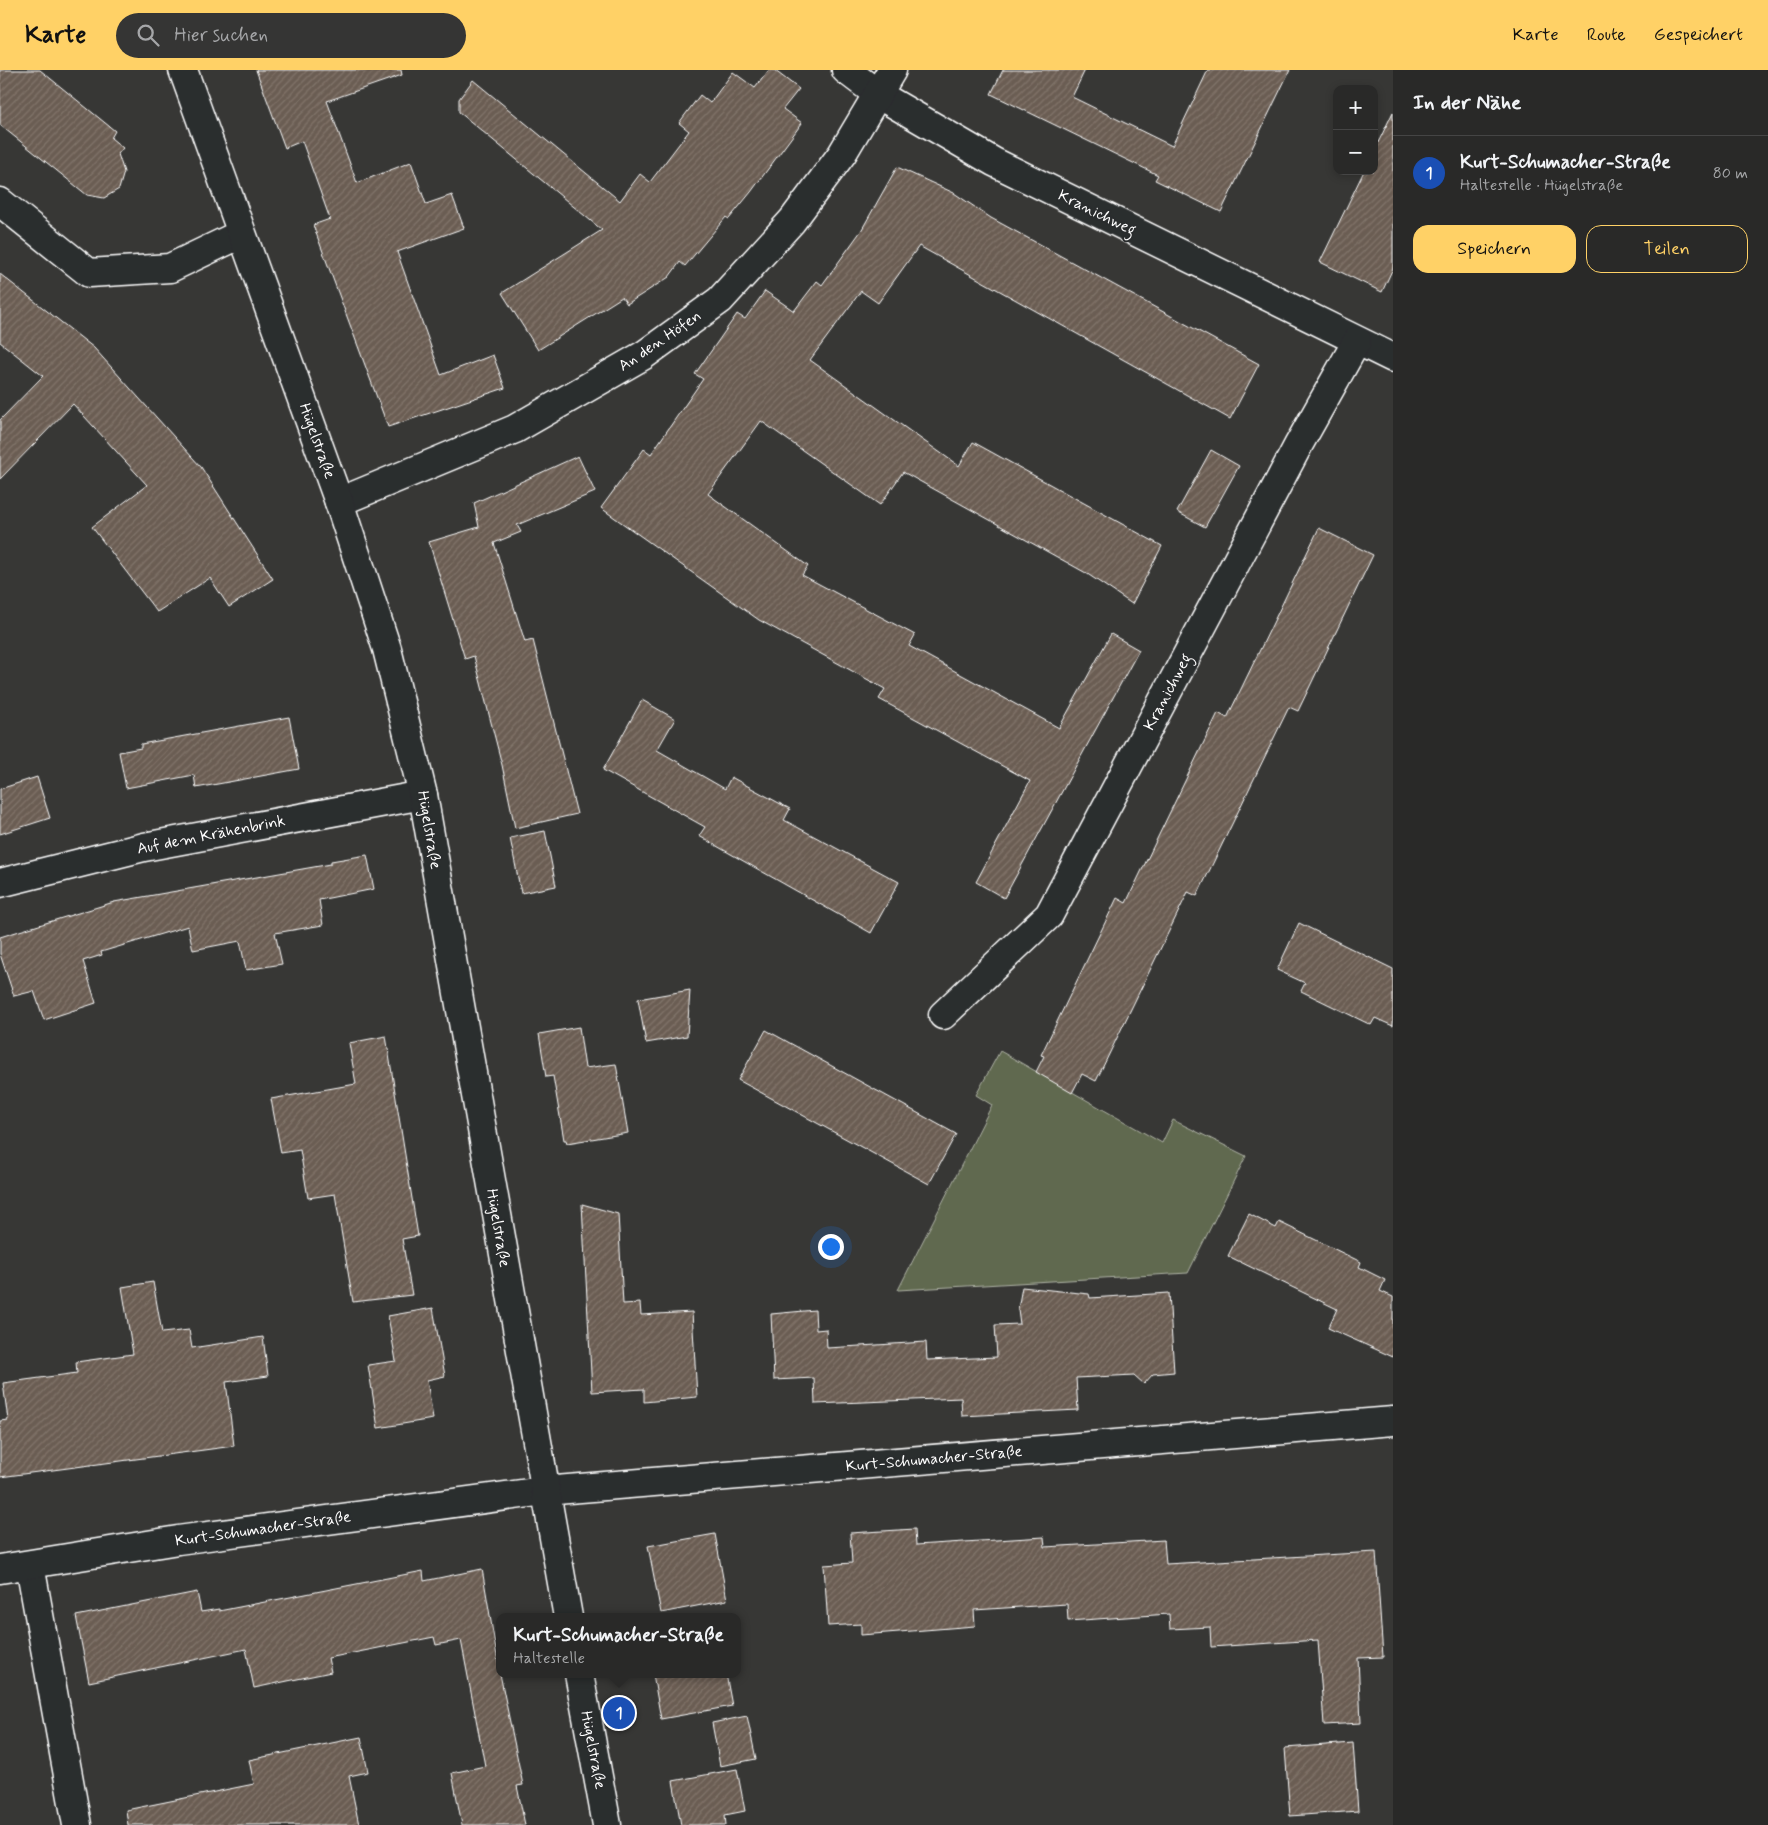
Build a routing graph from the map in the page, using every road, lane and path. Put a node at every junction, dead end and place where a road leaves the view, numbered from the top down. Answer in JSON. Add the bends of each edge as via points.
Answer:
{"nodes":[{"id":1,"x":183,"y":70,"type":"edge"},
{"id":2,"x":846,"y":70,"type":"edge"},
{"id":3,"x":892,"y":70,"type":"edge"},
{"id":4,"x":879,"y":95,"type":"junction"},
{"id":5,"x":0,"y":202,"type":"edge"},
{"id":6,"x":240,"y":234,"type":"junction"},
{"id":7,"x":1357,"y":341,"type":"junction"},
{"id":8,"x":1393,"y":358,"type":"edge"},
{"id":9,"x":339,"y":502,"type":"junction"},
{"id":10,"x":423,"y":795,"type":"junction"},
{"id":11,"x":0,"y":883,"type":"edge"},
{"id":12,"x":943,"y":1015,"type":"dead end"},
{"id":13,"x":1393,"y":1421,"type":"edge"},
{"id":14,"x":544,"y":1491,"type":"junction"},
{"id":15,"x":30,"y":1565,"type":"junction"},
{"id":16,"x":0,"y":1569,"type":"edge"},
{"id":17,"x":567,"y":1613,"type":"edge"},
{"id":18,"x":580,"y":1678,"type":"edge"},
{"id":19,"x":77,"y":1825,"type":"edge"},
{"id":20,"x":607,"y":1825,"type":"edge"}],
"edges":[{"from":1,"to":6,"type":"street","name":"Hügelstraße"},
{"from":2,"to":4,"type":"street","name":"Kranichweg"},
{"from":3,"to":4,"type":"street","name":"An den Höfen"},
{"from":4,"to":7,"type":"street","name":"Kranichweg","via":[[994,162]]},
{"from":4,"to":9,"type":"street","name":"An den Höfen","via":[[842,154],[792,221],[720,300],[644,355],[514,429]]},
{"from":5,"to":6,"type":"street","via":[[89,273],[170,268]]},
{"from":6,"to":9,"type":"street","name":"Hügelstraße"},
{"from":7,"to":8,"type":"street","name":"Kranichweg"},
{"from":7,"to":12,"type":"street","name":"Kranichweg","via":[[1049,915]]},
{"from":9,"to":10,"type":"street","name":"Hügelstraße","via":[[387,649]]},
{"from":10,"to":11,"type":"street","name":"Auf dem Krähenbrink","via":[[144,847]]},
{"from":10,"to":14,"type":"street","name":"Hügelstraße"},
{"from":13,"to":14,"type":"street","name":"Kurt-Schumacher-Straße"},
{"from":14,"to":15,"type":"street","name":"Kurt-Schumacher-Straße","via":[[178,1540]]},
{"from":14,"to":17,"type":"street","name":"Hügelstraße"},
{"from":15,"to":16,"type":"street","name":"Kurt-Schumacher-Straße"},
{"from":15,"to":19,"type":"street"},
{"from":18,"to":20,"type":"street","name":"Hügelstraße"}]}
